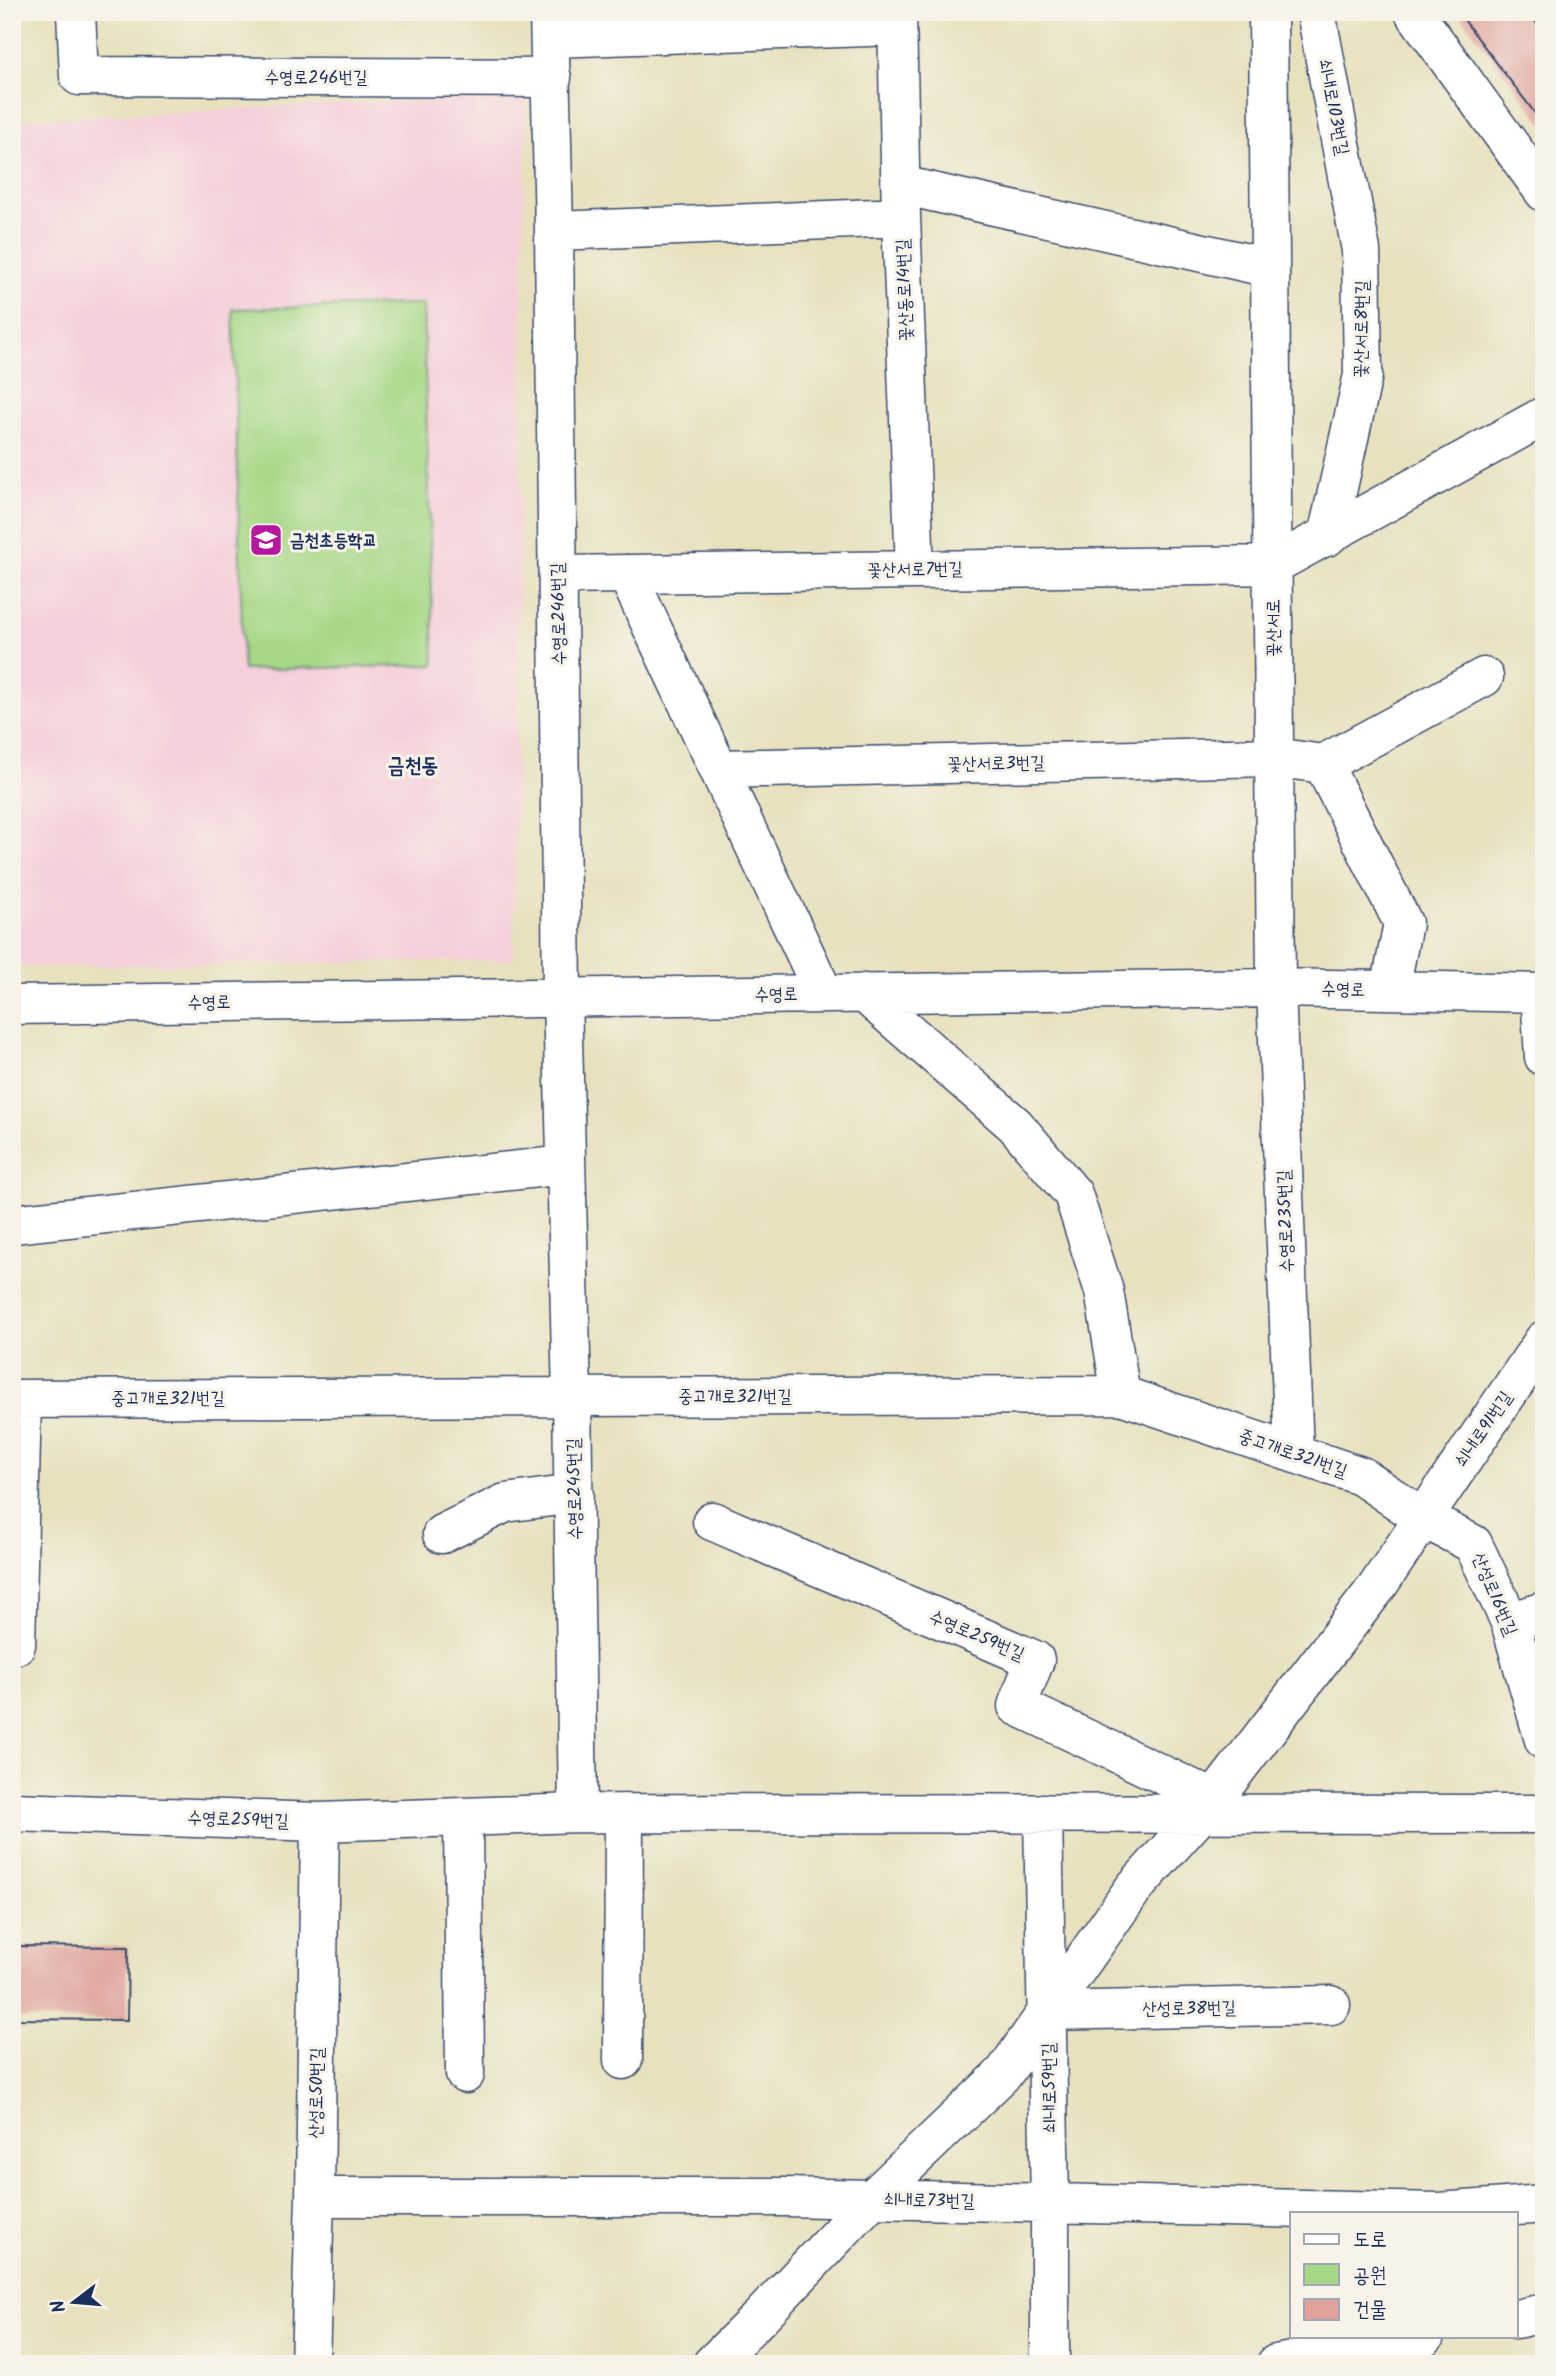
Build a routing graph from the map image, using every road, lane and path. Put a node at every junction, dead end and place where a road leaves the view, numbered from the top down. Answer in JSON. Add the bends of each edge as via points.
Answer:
{"nodes":[{"id":1,"x":76,"y":12,"type":"edge"},
{"id":2,"x":1268,"y":12,"type":"edge"},
{"id":3,"x":1317,"y":12,"type":"edge"},
{"id":4,"x":1415,"y":12,"type":"edge"},
{"id":5,"x":897,"y":19,"type":"edge"},
{"id":6,"x":550,"y":25,"type":"edge"},
{"id":7,"x":552,"y":78,"type":"junction"},
{"id":8,"x":1544,"y":192,"type":"edge"},
{"id":9,"x":901,"y":201,"type":"junction"},
{"id":10,"x":1352,"y":201,"type":"joint"},
{"id":11,"x":554,"y":231,"type":"junction"},
{"id":12,"x":1270,"y":268,"type":"junction"},
{"id":13,"x":1544,"y":416,"type":"edge"},
{"id":14,"x":1327,"y":537,"type":"junction"},
{"id":15,"x":1273,"y":565,"type":"junction"},
{"id":16,"x":915,"y":569,"type":"junction"},
{"id":17,"x":627,"y":574,"type":"junction"},
{"id":18,"x":558,"y":575,"type":"junction"},
{"id":19,"x":1484,"y":677,"type":"dead end"},
{"id":20,"x":1274,"y":757,"type":"junction"},
{"id":21,"x":1323,"y":764,"type":"junction"},
{"id":22,"x":719,"y":769,"type":"junction"},
{"id":23,"x":1276,"y":988,"type":"junction"},
{"id":24,"x":1390,"y":990,"type":"junction"},
{"id":25,"x":824,"y":993,"type":"junction"},
{"id":26,"x":864,"y":993,"type":"junction"},
{"id":27,"x":1542,"y":993,"type":"edge"},
{"id":28,"x":562,"y":997,"type":"junction"},
{"id":29,"x":12,"y":1005,"type":"edge"},
{"id":30,"x":1544,"y":1057,"type":"edge"},
{"id":31,"x":566,"y":1165,"type":"junction"},
{"id":32,"x":12,"y":1224,"type":"edge"},
{"id":33,"x":1544,"y":1340,"type":"edge"},
{"id":34,"x":1121,"y":1395,"type":"junction"},
{"id":35,"x":572,"y":1396,"type":"junction"},
{"id":36,"x":17,"y":1399,"type":"edge"},
{"id":37,"x":1294,"y":1453,"type":"junction"},
{"id":38,"x":574,"y":1494,"type":"junction"},
{"id":39,"x":1423,"y":1518,"type":"junction"},
{"id":40,"x":712,"y":1521,"type":"dead end"},
{"id":41,"x":442,"y":1534,"type":"dead end"},
{"id":42,"x":1527,"y":1616,"type":"edge"},
{"id":43,"x":16,"y":1645,"type":"dead end"},
{"id":44,"x":1544,"y":1740,"type":"edge"},
{"id":45,"x":1208,"y":1806,"type":"junction"},
{"id":46,"x":12,"y":1812,"type":"edge"},
{"id":47,"x":578,"y":1813,"type":"junction"},
{"id":48,"x":624,"y":1813,"type":"junction"},
{"id":49,"x":1043,"y":1813,"type":"junction"},
{"id":50,"x":1544,"y":1814,"type":"edge"},
{"id":51,"x":463,"y":1817,"type":"junction"},
{"id":52,"x":320,"y":1822,"type":"junction"},
{"id":53,"x":1331,"y":2005,"type":"dead end"},
{"id":54,"x":1048,"y":2011,"type":"junction"},
{"id":55,"x":623,"y":2060,"type":"dead end"},
{"id":56,"x":465,"y":2074,"type":"dead end"},
{"id":57,"x":315,"y":2197,"type":"junction"},
{"id":58,"x":872,"y":2199,"type":"junction"},
{"id":59,"x":1050,"y":2203,"type":"junction"},
{"id":60,"x":1544,"y":2204,"type":"edge"},
{"id":61,"x":1544,"y":2314,"type":"edge"},
{"id":62,"x":1518,"y":2319,"type":"edge"},
{"id":63,"x":1414,"y":2338,"type":"edge"},
{"id":64,"x":310,"y":2364,"type":"edge"},
{"id":65,"x":712,"y":2364,"type":"edge"},
{"id":66,"x":1050,"y":2364,"type":"edge"},
{"id":67,"x":1276,"y":2364,"type":"edge"}],
"edges":[{"from":1,"to":7,"type":"street","name":"수영로246번길","via":[[79,76]]},
{"from":2,"to":12,"type":"street","name":"꽃산서로"},
{"from":3,"to":10,"type":"street","name":"쇠내로103번길"},
{"from":4,"to":8,"type":"street"},
{"from":5,"to":6,"type":"street","name":"수영로246번길"},
{"from":5,"to":9,"type":"street","name":"꽃산동로14번길"},
{"from":6,"to":7,"type":"street","name":"수영로246번길"},
{"from":7,"to":11,"type":"street","name":"수영로246번길"},
{"from":9,"to":11,"type":"street"},
{"from":9,"to":12,"type":"street"},
{"from":9,"to":16,"type":"street","name":"꽃산동로14번길"},
{"from":10,"to":14,"type":"street","name":"꽃산서로8번길","via":[[1361,250],[1363,375]]},
{"from":11,"to":18,"type":"street","name":"수영로246번길"},
{"from":12,"to":15,"type":"street","name":"꽃산서로"},
{"from":13,"to":14,"type":"street"},
{"from":14,"to":15,"type":"street"},
{"from":15,"to":16,"type":"street","name":"꽃산서로7번길"},
{"from":15,"to":20,"type":"street","name":"꽃산서로"},
{"from":16,"to":17,"type":"street","name":"꽃산서로7번길"},
{"from":17,"to":18,"type":"street","name":"꽃산서로7번길"},
{"from":17,"to":22,"type":"street"},
{"from":18,"to":28,"type":"street","name":"수영로246번길"},
{"from":19,"to":21,"type":"street"},
{"from":20,"to":21,"type":"street","name":"꽃산서로3번길"},
{"from":20,"to":22,"type":"street","name":"꽃산서로3번길"},
{"from":20,"to":23,"type":"street","name":"꽃산서로"},
{"from":21,"to":24,"type":"street","via":[[1404,923]]},
{"from":22,"to":25,"type":"street"},
{"from":23,"to":24,"type":"street","name":"수영로"},
{"from":23,"to":26,"type":"street","name":"수영로"},
{"from":23,"to":37,"type":"street","name":"수영로235번길"},
{"from":24,"to":27,"type":"street","name":"수영로"},
{"from":25,"to":26,"type":"street","name":"수영로"},
{"from":25,"to":28,"type":"street","name":"수영로"},
{"from":26,"to":34,"type":"street","via":[[1015,1125],[1073,1194],[1104,1291]]},
{"from":27,"to":30,"type":"street","name":"수영로"},
{"from":28,"to":29,"type":"street","name":"수영로"},
{"from":28,"to":31,"type":"street","name":"수영로245번길"},
{"from":31,"to":32,"type":"street"},
{"from":31,"to":35,"type":"street","name":"수영로245번길"},
{"from":33,"to":39,"type":"street","name":"쇠내로91번길"},
{"from":34,"to":35,"type":"street","name":"중고개로321번길"},
{"from":34,"to":37,"type":"street","name":"중고개로321번길"},
{"from":35,"to":36,"type":"street","name":"중고개로321번길"},
{"from":35,"to":38,"type":"street","name":"수영로245번길"},
{"from":36,"to":43,"type":"street","name":"중고개로321번길"},
{"from":37,"to":39,"type":"street","name":"중고개로321번길","via":[[1362,1476]]},
{"from":38,"to":41,"type":"street","via":[[505,1503]]},
{"from":38,"to":47,"type":"street","name":"수영로245번길"},
{"from":39,"to":42,"type":"street","name":"산성로16번길","via":[[1473,1544]]},
{"from":39,"to":45,"type":"street","via":[[1377,1587]]},
{"from":40,"to":45,"type":"street","name":"수영로259번길","via":[[1035,1660],[1017,1706]]},
{"from":42,"to":44,"type":"street","name":"산성로16번길"},
{"from":45,"to":49,"type":"street","name":"수영로259번길"},
{"from":45,"to":50,"type":"street","name":"수영로259번길"},
{"from":45,"to":54,"type":"street","via":[[1134,1888]]},
{"from":46,"to":52,"type":"street","name":"수영로259번길"},
{"from":47,"to":48,"type":"street","name":"수영로259번길"},
{"from":47,"to":51,"type":"street","name":"수영로259번길"},
{"from":48,"to":49,"type":"street","name":"수영로259번길"},
{"from":48,"to":55,"type":"street"},
{"from":49,"to":54,"type":"street","name":"쇠내로59번길"},
{"from":51,"to":52,"type":"street","name":"수영로259번길"},
{"from":51,"to":56,"type":"street"},
{"from":52,"to":57,"type":"street","name":"산성로50번길"},
{"from":53,"to":54,"type":"street","name":"산성로38번길"},
{"from":54,"to":58,"type":"street","via":[[1004,2073]]},
{"from":54,"to":59,"type":"street","name":"쇠내로59번길"},
{"from":57,"to":58,"type":"street","name":"쇠내로73번길"},
{"from":57,"to":64,"type":"street","name":"산성로50번길"},
{"from":58,"to":59,"type":"street","name":"쇠내로73번길"},
{"from":58,"to":65,"type":"street"},
{"from":59,"to":60,"type":"street","name":"쇠내로73번길","via":[[1439,2212]]},
{"from":59,"to":66,"type":"street","name":"쇠내로59번길"},
{"from":61,"to":62,"type":"street"},
{"from":63,"to":67,"type":"street"}]}
